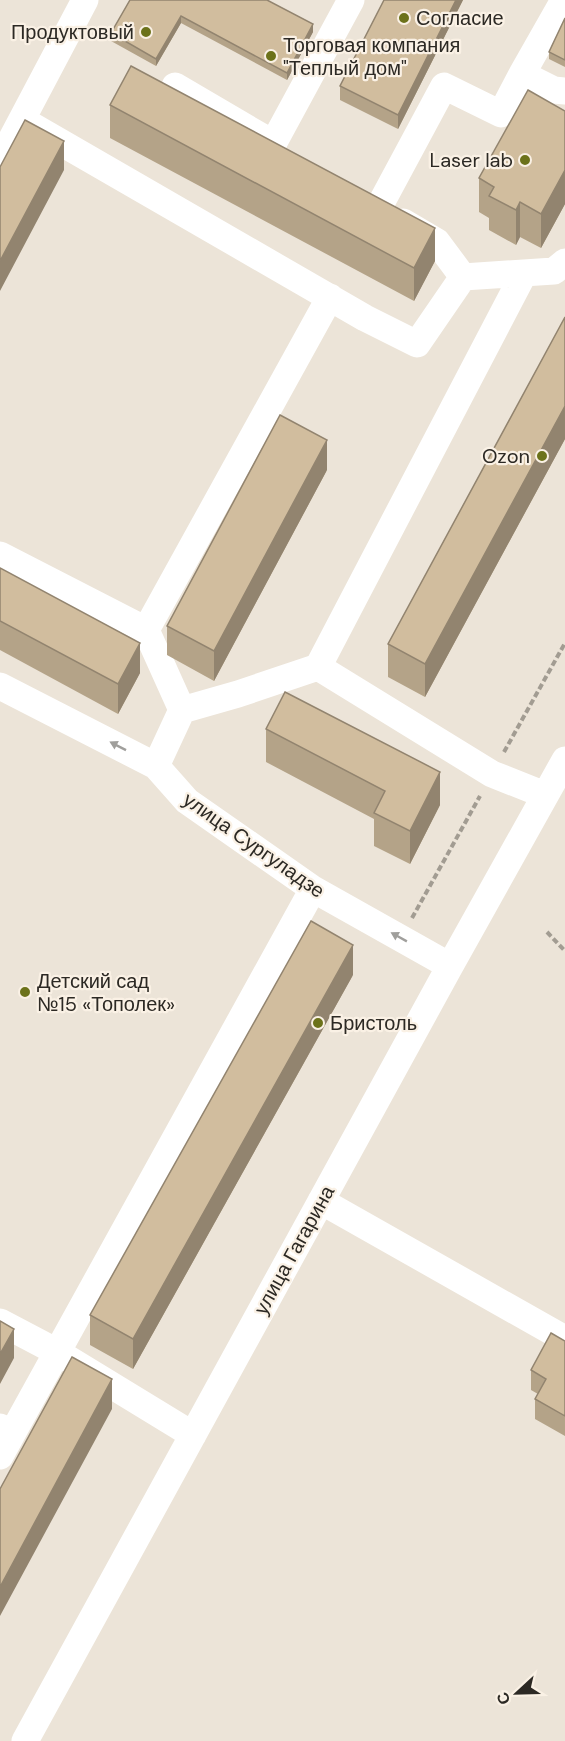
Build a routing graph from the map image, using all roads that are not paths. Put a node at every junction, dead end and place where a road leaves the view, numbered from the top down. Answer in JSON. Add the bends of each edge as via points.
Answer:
{"nodes":[{"id":1,"x":85,"y":0,"type":"edge"},
{"id":2,"x":351,"y":0,"type":"edge"},
{"id":3,"x":564,"y":0,"type":"edge"},
{"id":4,"x":522,"y":74,"type":"junction"},
{"id":5,"x":175,"y":86,"type":"dead end"},
{"id":6,"x":565,"y":91,"type":"edge"},
{"id":7,"x":8,"y":137,"type":"edge"},
{"id":8,"x":565,"y":262,"type":"edge"},
{"id":9,"x":524,"y":273,"type":"junction"},
{"id":10,"x":463,"y":277,"type":"junction"},
{"id":11,"x":330,"y":297,"type":"junction"},
{"id":12,"x":0,"y":555,"type":"edge"},
{"id":13,"x":146,"y":630,"type":"junction"},
{"id":14,"x":318,"y":667,"type":"junction"},
{"id":15,"x":0,"y":686,"type":"edge"},
{"id":16,"x":182,"y":710,"type":"junction"},
{"id":17,"x":565,"y":760,"type":"edge"},
{"id":18,"x":156,"y":766,"type":"junction"},
{"id":19,"x":545,"y":795,"type":"junction"},
{"id":20,"x":313,"y":889,"type":"junction"},
{"id":21,"x":450,"y":966,"type":"junction"},
{"id":22,"x":321,"y":1201,"type":"junction"},
{"id":23,"x":0,"y":1322,"type":"edge"},
{"id":24,"x":565,"y":1339,"type":"edge"},
{"id":25,"x":57,"y":1352,"type":"junction"},
{"id":26,"x":193,"y":1435,"type":"junction"},
{"id":27,"x":4,"y":1439,"type":"edge"},
{"id":28,"x":25,"y":1741,"type":"edge"}],
"edges":[{"from":1,"to":7,"type":"street"},
{"from":2,"to":5,"type":"street","via":[[282,150]]},
{"from":3,"to":4,"type":"street"},
{"from":4,"to":6,"type":"street","via":[[554,90]]},
{"from":4,"to":10,"type":"street","via":[[501,114],[444,86],[370,202],[437,242]]},
{"from":7,"to":11,"type":"street"},
{"from":8,"to":9,"type":"street","via":[[554,271]]},
{"from":9,"to":10,"type":"street"},
{"from":9,"to":14,"type":"street"},
{"from":10,"to":11,"type":"street","via":[[417,344]]},
{"from":11,"to":13,"type":"street"},
{"from":12,"to":13,"type":"street"},
{"from":13,"to":16,"type":"street"},
{"from":14,"to":16,"type":"street"},
{"from":14,"to":19,"type":"street","via":[[492,774]]},
{"from":18,"to":15,"type":"street","name":"улица Сургуладзе","one_way":true},
{"from":16,"to":18,"type":"street"},
{"from":17,"to":19,"type":"street","name":"улица Гагарина"},
{"from":18,"to":20,"type":"street","name":"улица Сургуладзе","via":[[187,801]]},
{"from":19,"to":21,"type":"street","name":"улица Гагарина"},
{"from":21,"to":20,"type":"street","name":"улица Сургуладзе","one_way":true},
{"from":20,"to":25,"type":"street"},
{"from":21,"to":22,"type":"street","name":"улица Гагарина"},
{"from":22,"to":24,"type":"street"},
{"from":22,"to":26,"type":"street","name":"улица Гагарина"},
{"from":23,"to":25,"type":"street"},
{"from":25,"to":26,"type":"street"},
{"from":25,"to":27,"type":"street"},
{"from":26,"to":28,"type":"street","name":"улица Гагарина"}]}
